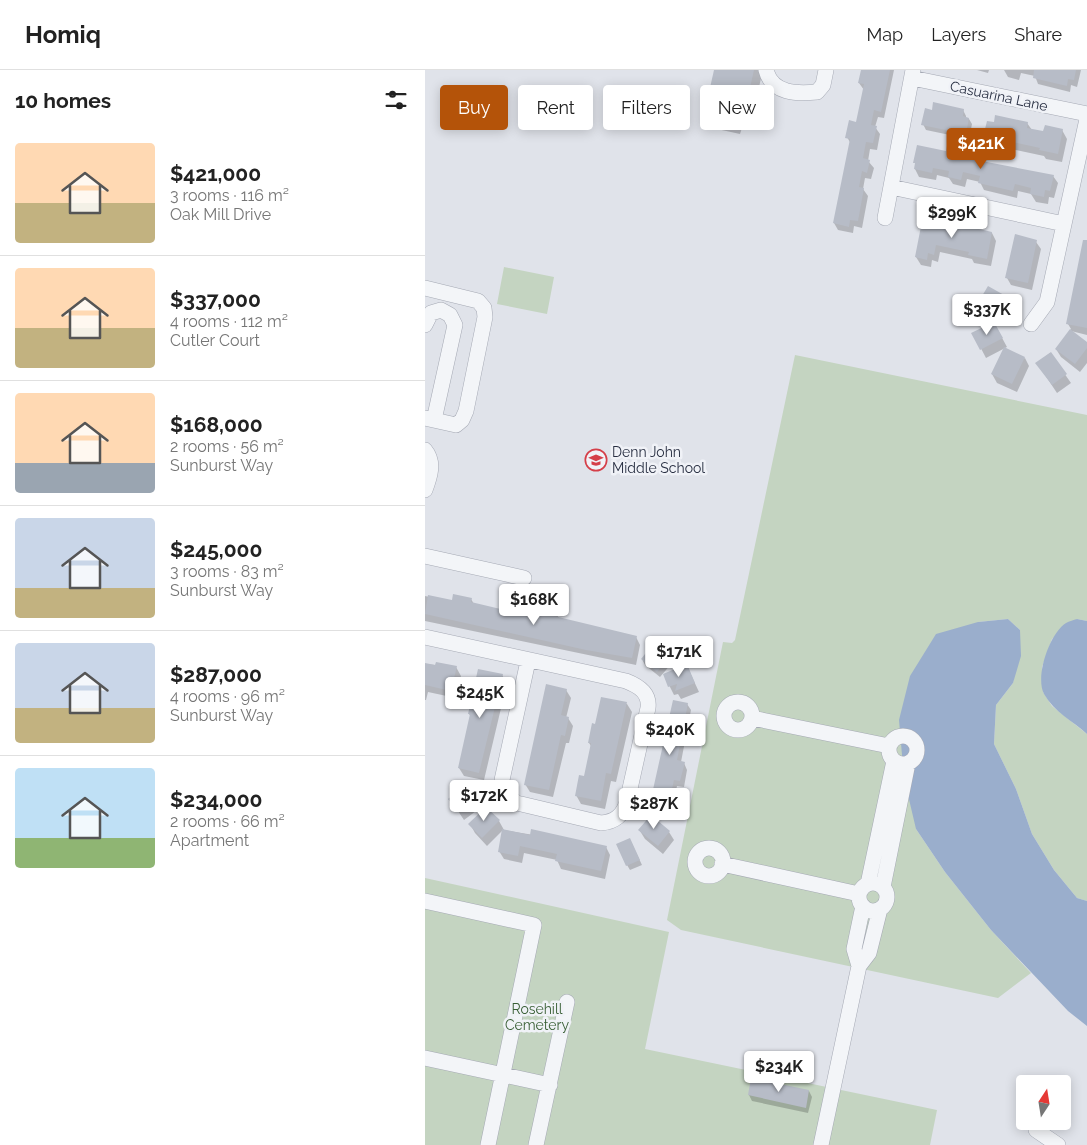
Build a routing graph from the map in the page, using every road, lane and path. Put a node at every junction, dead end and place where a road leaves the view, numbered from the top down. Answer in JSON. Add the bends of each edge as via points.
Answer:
{"nodes":[{"id":1,"x":766,"y":70,"type":"edge"},
{"id":2,"x":826,"y":70,"type":"edge"},
{"id":3,"x":913,"y":74,"type":"edge"},
{"id":4,"x":1087,"y":114,"type":"edge"},
{"id":5,"x":1087,"y":119,"type":"edge"},
{"id":6,"x":891,"y":187,"type":"junction"},
{"id":7,"x":885,"y":218,"type":"dead end"},
{"id":8,"x":1064,"y":224,"type":"junction"},
{"id":9,"x":425,"y":288,"type":"edge"},
{"id":10,"x":1031,"y":324,"type":"dead end"},
{"id":11,"x":425,"y":325,"type":"edge"},
{"id":12,"x":430,"y":419,"type":"edge"},
{"id":13,"x":425,"y":450,"type":"edge"},
{"id":14,"x":425,"y":490,"type":"edge"},
{"id":15,"x":425,"y":556,"type":"edge"},
{"id":16,"x":524,"y":578,"type":"dead end"},
{"id":17,"x":425,"y":637,"type":"edge"},
{"id":18,"x":528,"y":661,"type":"junction"},
{"id":19,"x":752,"y":718,"type":"dead end"},
{"id":20,"x":889,"y":746,"type":"junction"},
{"id":21,"x":901,"y":762,"type":"junction"},
{"id":22,"x":723,"y":864,"type":"dead end"},
{"id":23,"x":868,"y":893,"type":"junction"},
{"id":24,"x":425,"y":901,"type":"edge"},
{"id":25,"x":880,"y":909,"type":"junction"},
{"id":26,"x":859,"y":966,"type":"junction"},
{"id":27,"x":567,"y":1002,"type":"dead end"},
{"id":28,"x":425,"y":1058,"type":"edge"},
{"id":29,"x":504,"y":1076,"type":"junction"},
{"id":30,"x":550,"y":1085,"type":"junction"},
{"id":31,"x":1036,"y":1130,"type":"dead end"},
{"id":32,"x":488,"y":1145,"type":"edge"},
{"id":33,"x":536,"y":1145,"type":"edge"},
{"id":34,"x":821,"y":1145,"type":"edge"},
{"id":35,"x":1058,"y":1145,"type":"edge"}],
"edges":[{"from":1,"to":2,"type":"street","via":[[777,87],[803,94],[817,92],[823,85]]},
{"from":3,"to":4,"type":"street","name":"Casuarina Lane"},
{"from":3,"to":6,"type":"street"},
{"from":5,"to":8,"type":"street"},
{"from":6,"to":7,"type":"street"},
{"from":6,"to":8,"type":"street"},
{"from":8,"to":10,"type":"street","via":[[1047,302]]},
{"from":9,"to":12,"type":"street","via":[[477,301],[484,308],[485,317],[462,420],[456,425]]},
{"from":11,"to":12,"type":"street","via":[[431,313],[441,310],[450,315],[455,325]]},
{"from":13,"to":14,"type":"street","via":[[431,468]]},
{"from":15,"to":16,"type":"street"},
{"from":17,"to":18,"type":"street"},
{"from":18,"to":18,"type":"street","via":[[502,780],[505,794],[526,806],[601,823],[615,819],[627,802],[648,698],[640,688],[626,681]]},
{"from":19,"to":20,"type":"street"},
{"from":20,"to":21,"type":"street","via":[[889,755]]},
{"from":20,"to":21,"type":"street","via":[[898,737],[912,739],[917,748],[915,757]]},
{"from":21,"to":23,"type":"street"},
{"from":22,"to":23,"type":"street"},
{"from":23,"to":25,"type":"street","via":[[871,910]]},
{"from":23,"to":25,"type":"street","via":[[887,898]]},
{"from":23,"to":26,"type":"street","via":[[854,950]]},
{"from":24,"to":29,"type":"street","via":[[534,925]]},
{"from":25,"to":26,"type":"street","via":[[869,953]]},
{"from":26,"to":34,"type":"street"},
{"from":27,"to":30,"type":"street"},
{"from":28,"to":29,"type":"street"},
{"from":29,"to":30,"type":"street"},
{"from":29,"to":32,"type":"street"},
{"from":30,"to":33,"type":"street"},
{"from":31,"to":35,"type":"street"}]}
